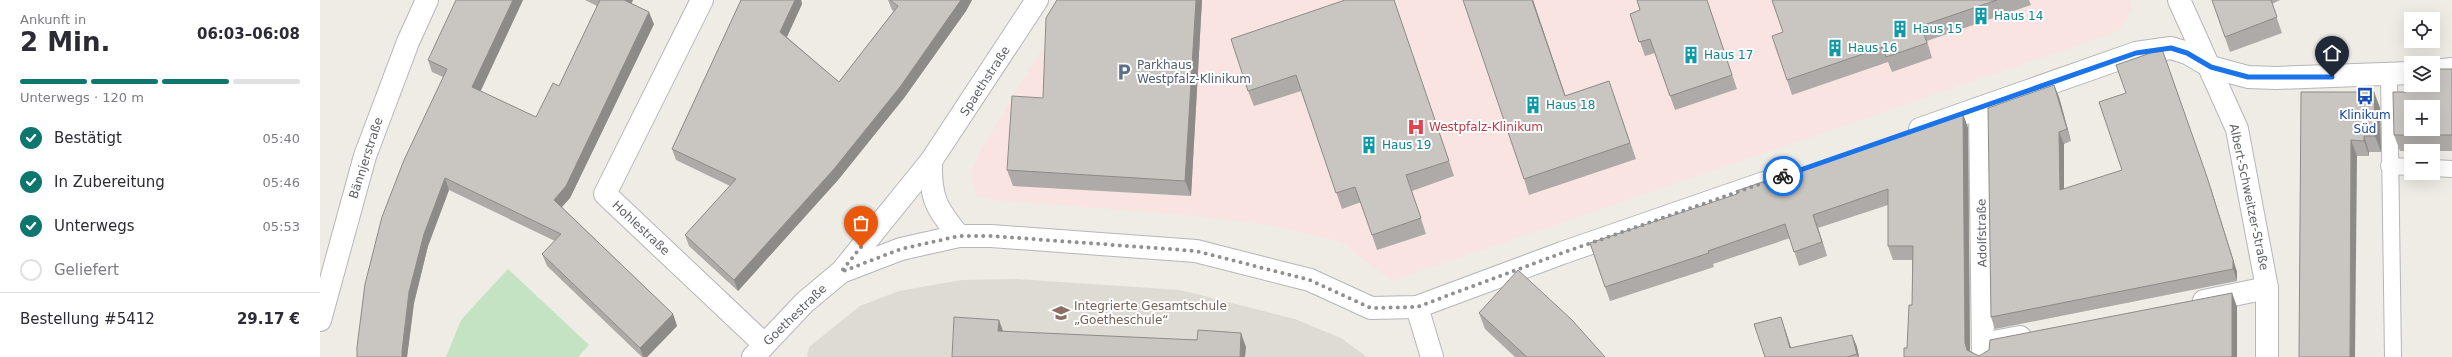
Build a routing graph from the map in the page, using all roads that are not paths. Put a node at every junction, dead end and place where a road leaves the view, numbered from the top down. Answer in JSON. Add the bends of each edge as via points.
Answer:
{"nodes":[{"id":1,"x":427,"y":0,"type":"edge"},
{"id":2,"x":702,"y":0,"type":"edge"},
{"id":3,"x":1037,"y":0,"type":"edge"},
{"id":4,"x":2180,"y":0,"type":"edge"},
{"id":5,"x":2211,"y":67,"type":"junction"},
{"id":6,"x":2452,"y":69,"type":"edge"},
{"id":7,"x":2440,"y":70,"type":"edge"},
{"id":8,"x":2404,"y":74,"type":"edge"},
{"id":9,"x":2388,"y":75,"type":"junction"},
{"id":10,"x":1980,"y":108,"type":"junction"},
{"id":11,"x":1898,"y":136,"type":"edge"},
{"id":12,"x":931,"y":161,"type":"junction"},
{"id":13,"x":2389,"y":166,"type":"junction"},
{"id":14,"x":2404,"y":167,"type":"edge"},
{"id":15,"x":2440,"y":168,"type":"edge"},
{"id":16,"x":2452,"y":169,"type":"edge"},
{"id":17,"x":1786,"y":175,"type":"edge"},
{"id":18,"x":959,"y":236,"type":"junction"},
{"id":19,"x":841,"y":272,"type":"junction"},
{"id":20,"x":2267,"y":288,"type":"junction"},
{"id":21,"x":2183,"y":305,"type":"edge"},
{"id":22,"x":1417,"y":307,"type":"junction"},
{"id":23,"x":320,"y":320,"type":"edge"},
{"id":24,"x":2037,"y":334,"type":"edge"},
{"id":25,"x":758,"y":351,"type":"edge"},
{"id":26,"x":1983,"y":351,"type":"edge"},
{"id":27,"x":1432,"y":357,"type":"edge"},
{"id":28,"x":2267,"y":357,"type":"edge"},
{"id":29,"x":2393,"y":357,"type":"edge"}],
"edges":[{"from":1,"to":23,"type":"street","name":"Bännjerstraße","via":[[408,42],[365,156]]},
{"from":2,"to":25,"type":"street","name":"Hohlestraße","via":[[605,194]]},
{"from":3,"to":12,"type":"street","name":"Spaethstraße"},
{"from":4,"to":5,"type":"street","name":"Albert-Schweitzer-Straße"},
{"from":5,"to":9,"type":"street","via":[[2262,78]]},
{"from":5,"to":10,"type":"street","via":[[2187,53],[2171,48],[2136,53]]},
{"from":5,"to":20,"type":"street","name":"Albert-Schweitzer-Straße","via":[[2237,129]]},
{"from":6,"to":7,"type":"street"},
{"from":8,"to":9,"type":"street"},
{"from":9,"to":13,"type":"lane"},
{"from":10,"to":11,"type":"street"},
{"from":10,"to":26,"type":"street","name":"Adolfstraße"},
{"from":12,"to":18,"type":"street","via":[[930,187],[940,214]]},
{"from":12,"to":19,"type":"street","name":"Spaethstraße"},
{"from":13,"to":14,"type":"lane"},
{"from":13,"to":29,"type":"lane"},
{"from":15,"to":16,"type":"lane"},
{"from":17,"to":22,"type":"street","name":"Goethestraße","via":[[1562,253]]},
{"from":18,"to":19,"type":"street","name":"Goethestraße","via":[[901,249]]},
{"from":18,"to":22,"type":"street","name":"Goethestraße","via":[[991,236],[1196,251],[1310,280],[1371,308]]},
{"from":19,"to":25,"type":"street","name":"Goethestraße","via":[[804,302]]},
{"from":20,"to":21,"type":"street"},
{"from":20,"to":28,"type":"street","name":"Albert-Schweitzer-Straße"},
{"from":22,"to":27,"type":"street"},
{"from":24,"to":26,"type":"street"}]}
